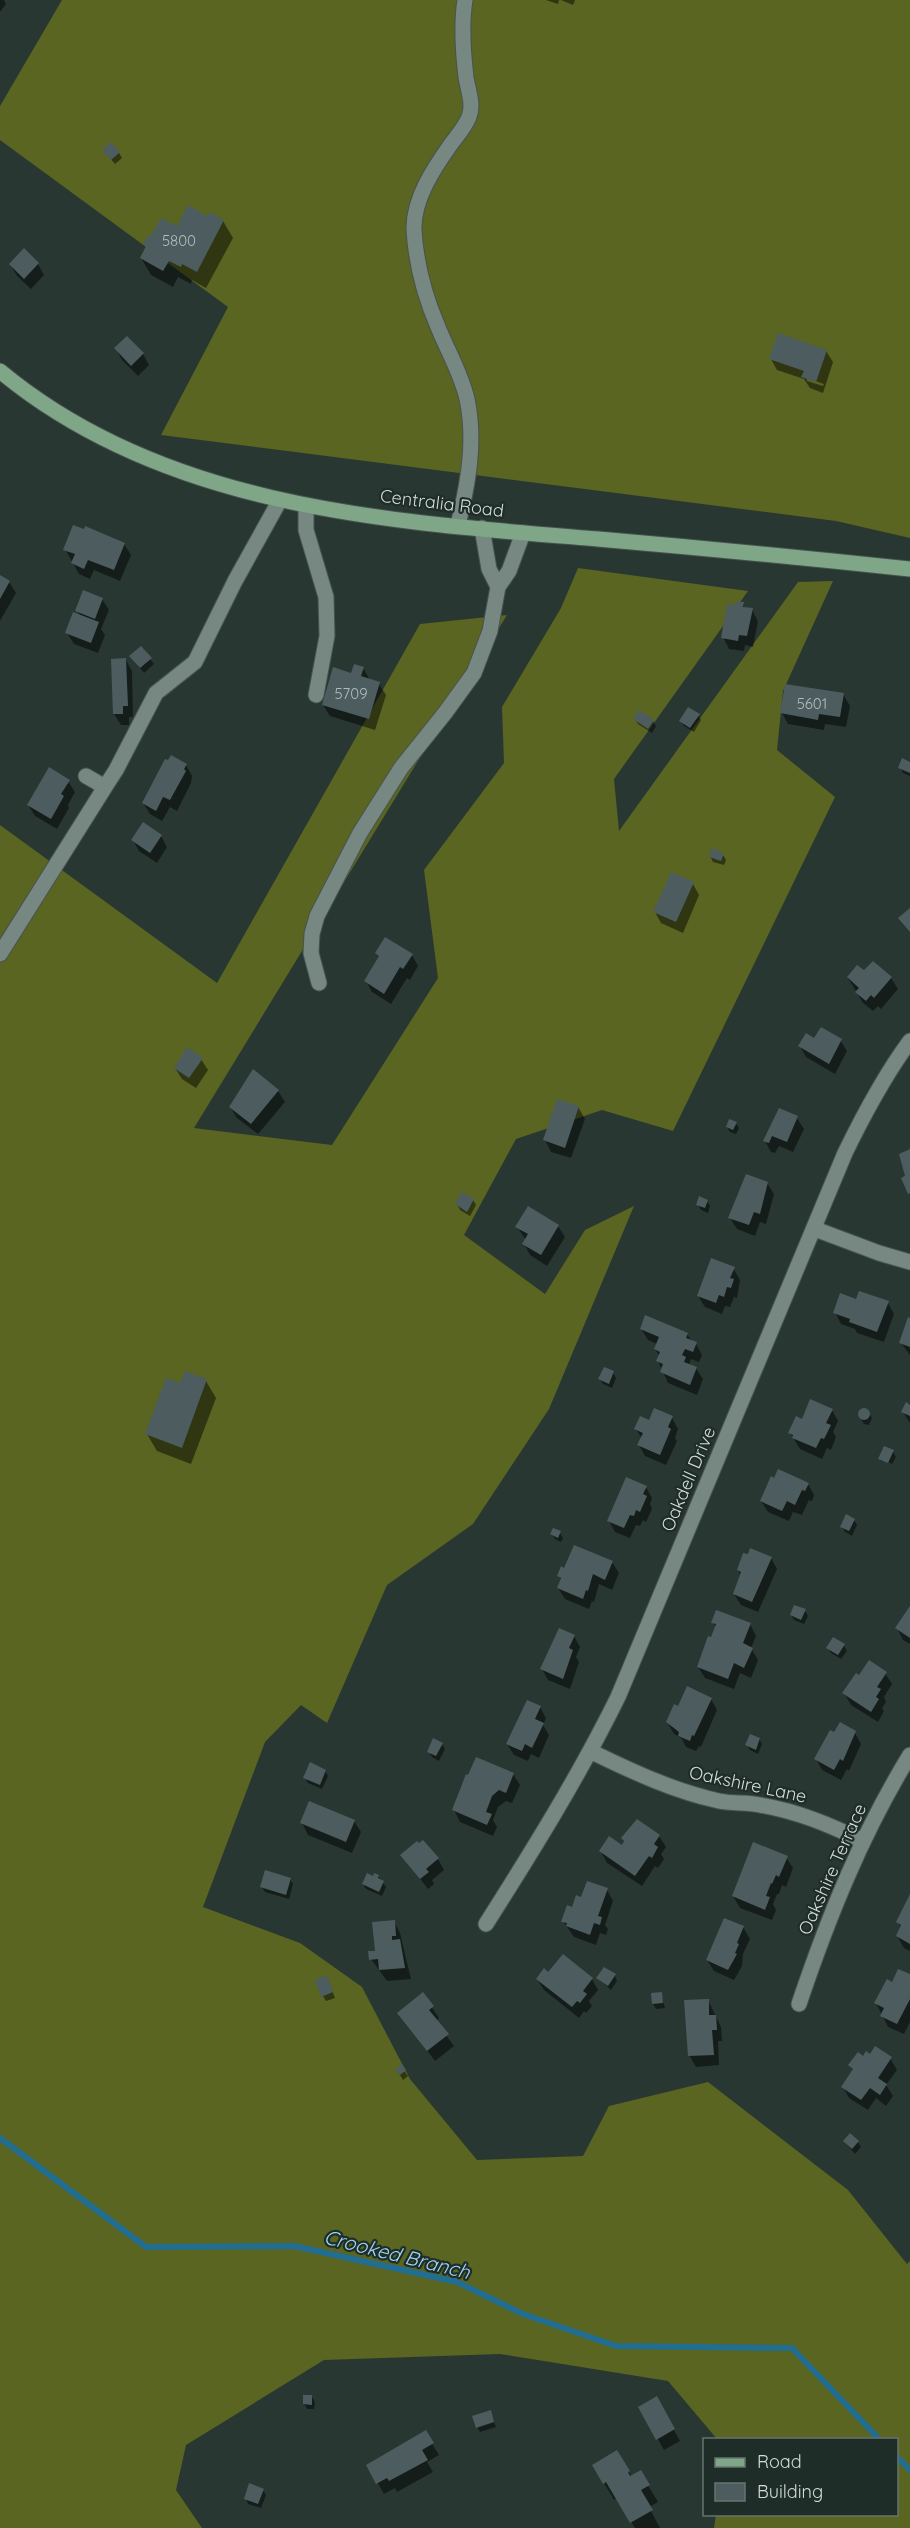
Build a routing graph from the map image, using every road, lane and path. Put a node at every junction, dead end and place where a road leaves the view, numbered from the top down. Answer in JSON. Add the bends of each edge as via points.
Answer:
{"nodes":[{"id":1,"x":465,"y":0,"type":"edge"},
{"id":2,"x":0,"y":371,"type":"edge"},
{"id":3,"x":280,"y":500,"type":"junction"},
{"id":4,"x":306,"y":506,"type":"junction"},
{"id":5,"x":458,"y":525,"type":"junction"},
{"id":6,"x":482,"y":528,"type":"junction"},
{"id":7,"x":523,"y":533,"type":"junction"},
{"id":8,"x":910,"y":569,"type":"edge"},
{"id":9,"x":498,"y":588,"type":"junction"},
{"id":10,"x":316,"y":695,"type":"dead end"},
{"id":11,"x":86,"y":776,"type":"dead end"},
{"id":12,"x":105,"y":787,"type":"junction"},
{"id":13,"x":0,"y":954,"type":"edge"},
{"id":14,"x":319,"y":983,"type":"dead end"},
{"id":15,"x":910,"y":1041,"type":"edge"},
{"id":16,"x":814,"y":1229,"type":"junction"},
{"id":17,"x":910,"y":1262,"type":"edge"},
{"id":18,"x":592,"y":1752,"type":"junction"},
{"id":19,"x":910,"y":1755,"type":"edge"},
{"id":20,"x":863,"y":1841,"type":"junction"},
{"id":21,"x":486,"y":1924,"type":"dead end"},
{"id":22,"x":799,"y":2004,"type":"dead end"}],
"edges":[{"from":1,"to":5,"type":"street","via":[[463,44],[471,106],[469,119],[428,180],[414,228],[428,301],[467,399],[471,455]]},
{"from":2,"to":3,"type":"main road","name":"Centralia Road","via":[[61,415],[144,458],[195,477]]},
{"from":3,"to":4,"type":"main road","name":"Centralia Road"},
{"from":3,"to":12,"type":"street","via":[[195,662],[156,693]]},
{"from":4,"to":5,"type":"main road","name":"Centralia Road"},
{"from":4,"to":10,"type":"street","via":[[306,530],[326,597],[327,636]]},
{"from":5,"to":6,"type":"main road","name":"Centralia Road"},
{"from":6,"to":7,"type":"main road","name":"Centralia Road"},
{"from":6,"to":9,"type":"street","via":[[489,569]]},
{"from":7,"to":8,"type":"main road","name":"Centralia Road"},
{"from":7,"to":9,"type":"street"},
{"from":9,"to":14,"type":"street","via":[[490,631],[474,673],[401,768],[360,833],[317,916],[311,953]]},
{"from":11,"to":12,"type":"street"},
{"from":12,"to":13,"type":"street"},
{"from":15,"to":16,"type":"street","name":"Oakdell Drive","via":[[865,1111]]},
{"from":16,"to":17,"type":"street"},
{"from":16,"to":18,"type":"street","name":"Oakdell Drive"},
{"from":18,"to":20,"type":"street","name":"Oakshire Lane","via":[[683,1791],[722,1802],[794,1812]]},
{"from":18,"to":21,"type":"street","name":"Oakdell Drive"},
{"from":19,"to":20,"type":"street","name":"Oakshire Terrace"},
{"from":20,"to":22,"type":"street","name":"Oakshire Terrace","via":[[819,1944]]}]}
